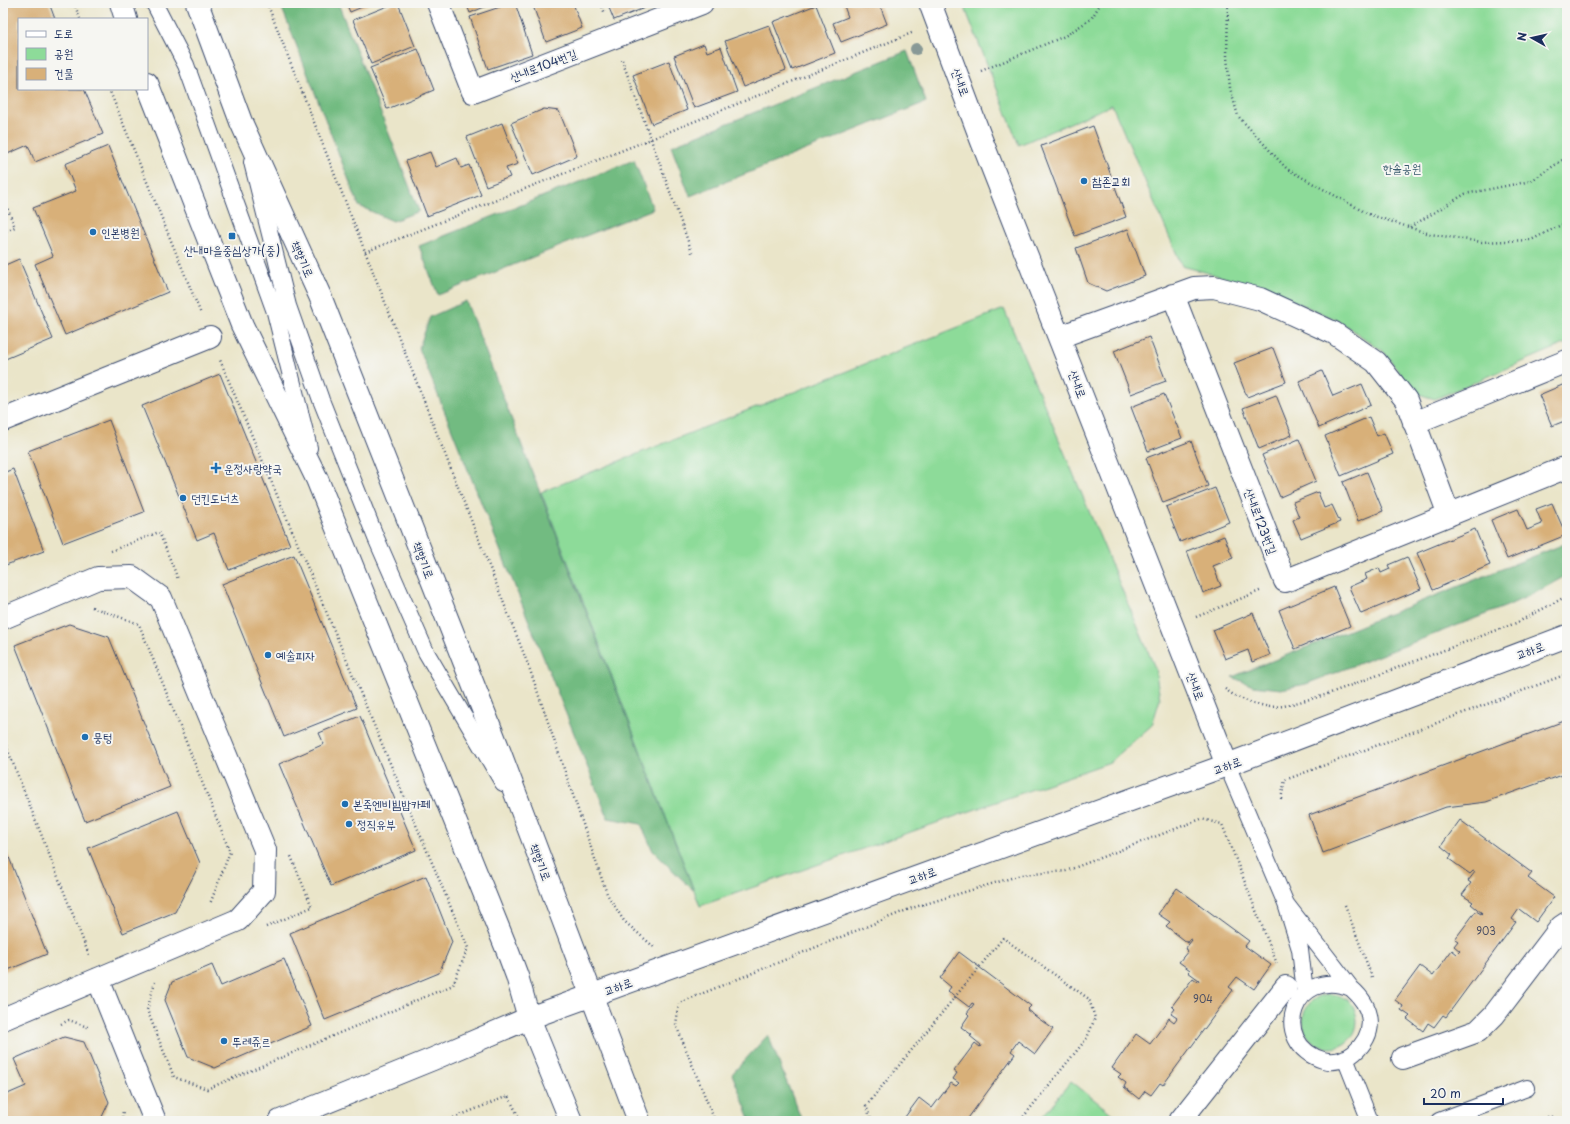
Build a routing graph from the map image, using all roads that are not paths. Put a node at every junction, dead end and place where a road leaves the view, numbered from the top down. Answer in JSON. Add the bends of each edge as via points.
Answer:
{"nodes":[{"id":1,"x":121,"y":3,"type":"edge"},
{"id":2,"x":154,"y":3,"type":"edge"},
{"id":3,"x":196,"y":3,"type":"edge"},
{"id":4,"x":438,"y":3,"type":"edge"},
{"id":5,"x":702,"y":3,"type":"edge"},
{"id":6,"x":930,"y":3,"type":"edge"},
{"id":7,"x":126,"y":18,"type":"edge"},
{"id":8,"x":148,"y":86,"type":"edge"},
{"id":9,"x":241,"y":122,"type":"junction"},
{"id":10,"x":1173,"y":295,"type":"junction"},
{"id":11,"x":1060,"y":337,"type":"junction"},
{"id":12,"x":210,"y":338,"type":"road end"},
{"id":13,"x":1567,"y":361,"type":"edge"},
{"id":14,"x":3,"y":420,"type":"edge"},
{"id":15,"x":1414,"y":423,"type":"junction"},
{"id":16,"x":1567,"y":467,"type":"edge"},
{"id":17,"x":317,"y":479,"type":"junction"},
{"id":18,"x":1449,"y":515,"type":"junction"},
{"id":19,"x":3,"y":618,"type":"edge"},
{"id":20,"x":1567,"y":636,"type":"edge"},
{"id":21,"x":1227,"y":765,"type":"junction"},
{"id":22,"x":524,"y":819,"type":"junction"},
{"id":23,"x":1286,"y":904,"type":"junction"},
{"id":24,"x":1567,"y":924,"type":"edge"},
{"id":25,"x":98,"y":979,"type":"junction"},
{"id":26,"x":1351,"y":988,"type":"junction"},
{"id":27,"x":1296,"y":990,"type":"junction"},
{"id":28,"x":591,"y":996,"type":"junction"},
{"id":29,"x":529,"y":1018,"type":"junction"},
{"id":30,"x":3,"y":1019,"type":"edge"},
{"id":31,"x":1345,"y":1058,"type":"junction"},
{"id":32,"x":1403,"y":1058,"type":"dead end"},
{"id":33,"x":1527,"y":1088,"type":"dead end"},
{"id":34,"x":155,"y":1121,"type":"edge"},
{"id":35,"x":280,"y":1121,"type":"edge"},
{"id":36,"x":571,"y":1121,"type":"edge"},
{"id":37,"x":639,"y":1121,"type":"edge"},
{"id":38,"x":1180,"y":1121,"type":"edge"},
{"id":39,"x":1370,"y":1121,"type":"edge"},
{"id":40,"x":1439,"y":1121,"type":"edge"}],
"edges":[{"from":1,"to":7,"type":"street"},
{"from":2,"to":17,"type":"lane","via":[[186,65],[275,312]]},
{"from":3,"to":9,"type":"street","name":"책향기로"},
{"from":4,"to":5,"type":"street","name":"산내로104번길","via":[[473,92]]},
{"from":6,"to":11,"type":"street","name":"산내로"},
{"from":8,"to":17,"type":"street","via":[[242,325]]},
{"from":9,"to":22,"type":"street","name":"책향기로","via":[[320,296]]},
{"from":9,"to":22,"type":"lane","via":[[288,306],[321,400],[376,538],[426,652]]},
{"from":10,"to":11,"type":"street"},
{"from":10,"to":15,"type":"street","via":[[1194,288],[1214,287],[1260,299],[1334,333],[1376,362],[1406,400]]},
{"from":10,"to":18,"type":"street","name":"산내로123번길","via":[[1285,582]]},
{"from":11,"to":21,"type":"street","name":"산내로"},
{"from":12,"to":14,"type":"street"},
{"from":13,"to":15,"type":"street"},
{"from":15,"to":18,"type":"street"},
{"from":16,"to":18,"type":"street"},
{"from":17,"to":29,"type":"street","via":[[508,952]]},
{"from":19,"to":25,"type":"street","via":[[98,578],[132,577],[161,598],[266,850],[264,890],[238,920]]},
{"from":20,"to":21,"type":"street","name":"교하로"},
{"from":21,"to":23,"type":"lane"},
{"from":21,"to":28,"type":"street","name":"교하로"},
{"from":22,"to":28,"type":"street","name":"책향기로"},
{"from":23,"to":26,"type":"lane"},
{"from":23,"to":27,"type":"lane","via":[[1300,949]]},
{"from":24,"to":32,"type":"street","via":[[1561,927],[1494,1015],[1478,1031]]},
{"from":25,"to":30,"type":"street"},
{"from":25,"to":34,"type":"street"},
{"from":26,"to":27,"type":"lane","via":[[1340,983],[1328,983]]},
{"from":26,"to":31,"type":"lane","via":[[1367,1006],[1370,1019],[1368,1033],[1362,1045]]},
{"from":27,"to":31,"type":"lane","via":[[1297,1002],[1292,1025],[1295,1037],[1303,1049],[1314,1057],[1326,1061]]},
{"from":27,"to":38,"type":"street"},
{"from":28,"to":29,"type":"street","name":"교하로"},
{"from":28,"to":37,"type":"street","name":"책향기로"},
{"from":29,"to":35,"type":"street","name":"교하로"},
{"from":29,"to":36,"type":"street"},
{"from":31,"to":39,"type":"lane"},
{"from":33,"to":40,"type":"lane"}]}
